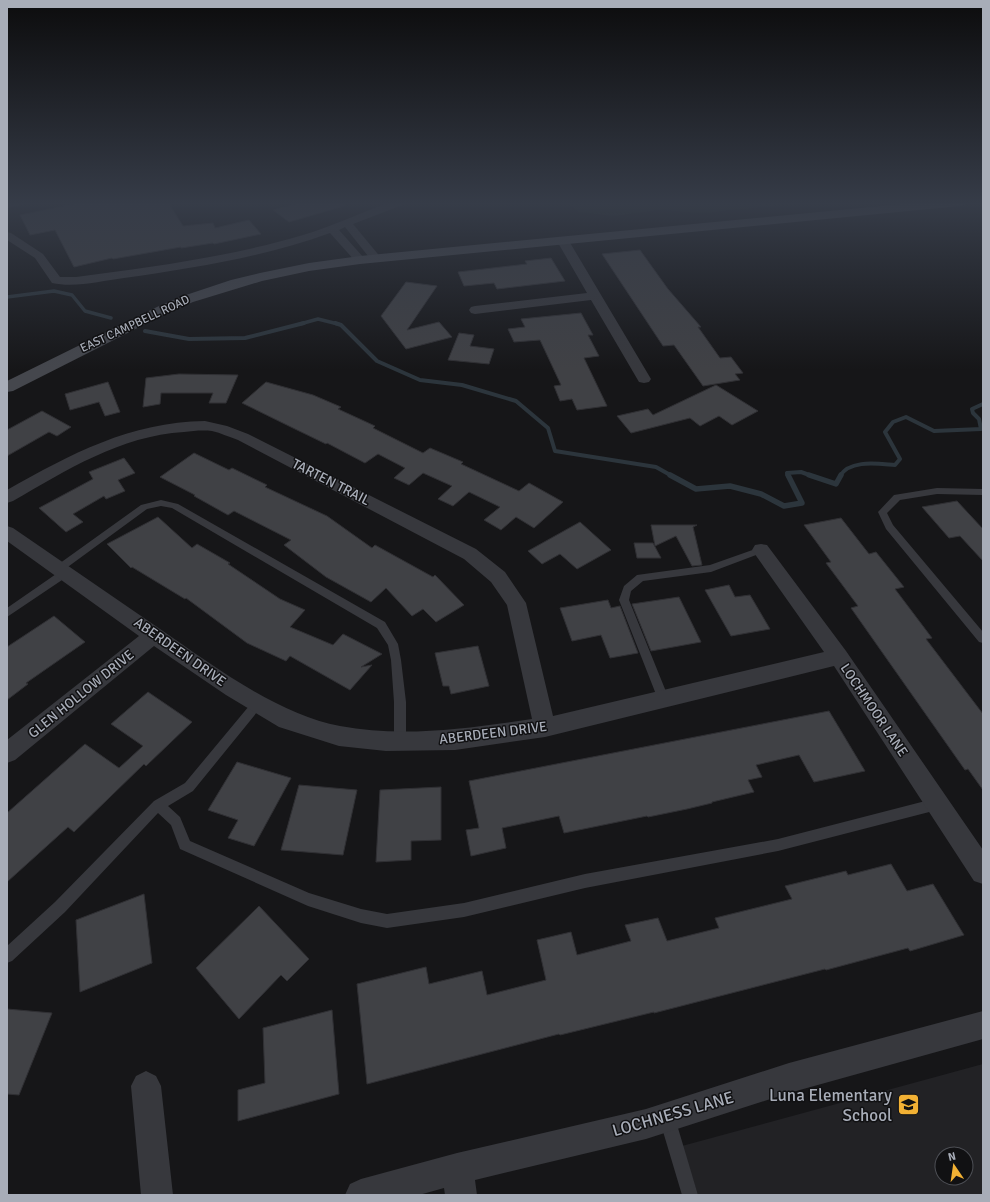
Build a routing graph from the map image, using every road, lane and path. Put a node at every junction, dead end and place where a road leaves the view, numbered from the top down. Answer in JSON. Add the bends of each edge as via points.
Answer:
{"nodes":[{"id":1,"x":40,"y":258,"type":"edge"},
{"id":2,"x":222,"y":258,"type":"edge"},
{"id":3,"x":376,"y":258,"type":"edge"},
{"id":4,"x":573,"y":258,"type":"edge"},
{"id":5,"x":360,"y":260,"type":"joint"},
{"id":6,"x":594,"y":296,"type":"junction"},
{"id":7,"x":476,"y":310,"type":"dead end"},
{"id":8,"x":644,"y":380,"type":"dead end"},
{"id":9,"x":7,"y":388,"type":"edge"},
{"id":10,"x":983,"y":492,"type":"edge"},
{"id":11,"x":7,"y":497,"type":"edge"},
{"id":12,"x":7,"y":532,"type":"edge"},
{"id":13,"x":761,"y":550,"type":"joint"},
{"id":14,"x":62,"y":571,"type":"junction"},
{"id":15,"x":7,"y":613,"type":"edge"},
{"id":16,"x":154,"y":635,"type":"junction"},
{"id":17,"x":983,"y":639,"type":"edge"},
{"id":18,"x":839,"y":658,"type":"junction"},
{"id":19,"x":664,"y":699,"type":"junction"},
{"id":20,"x":258,"y":703,"type":"junction"},
{"id":21,"x":545,"y":727,"type":"junction"},
{"id":22,"x":400,"y":741,"type":"junction"},
{"id":23,"x":7,"y":753,"type":"edge"},
{"id":24,"x":937,"y":804,"type":"junction"},
{"id":25,"x":158,"y":806,"type":"junction"},
{"id":26,"x":983,"y":872,"type":"edge"},
{"id":27,"x":7,"y":956,"type":"edge"},
{"id":28,"x":983,"y":1025,"type":"edge"},
{"id":29,"x":146,"y":1086,"type":"dead end"},
{"id":30,"x":666,"y":1117,"type":"junction"},
{"id":31,"x":459,"y":1182,"type":"edge"},
{"id":32,"x":158,"y":1195,"type":"edge"},
{"id":33,"x":361,"y":1195,"type":"edge"},
{"id":34,"x":690,"y":1195,"type":"edge"}],
"edges":[{"from":1,"to":2,"type":"street","via":[[59,282]]},
{"from":3,"to":5,"type":"main road","name":"EAST CAMPBELL ROAD"},
{"from":4,"to":6,"type":"street"},
{"from":5,"to":9,"type":"main road","name":"EAST CAMPBELL ROAD","via":[[255,277],[189,298]]},
{"from":6,"to":7,"type":"street"},
{"from":6,"to":8,"type":"street"},
{"from":10,"to":17,"type":"lane","via":[[937,491],[897,497],[882,512],[889,526]]},
{"from":11,"to":21,"type":"street","name":"TARTEN TRAIL","via":[[80,457],[141,432],[212,426],[243,437],[470,554],[498,577],[516,603]]},
{"from":12,"to":14,"type":"street","name":"ABERDEEN DRIVE"},
{"from":13,"to":18,"type":"street","name":"LOCHMOOR LANE"},
{"from":13,"to":19,"type":"lane","via":[[711,568],[640,578],[627,589],[624,600]]},
{"from":14,"to":15,"type":"lane"},
{"from":14,"to":16,"type":"street","name":"ABERDEEN DRIVE"},
{"from":14,"to":22,"type":"lane","via":[[144,507],[162,503],[174,506],[381,624],[393,644],[396,660]]},
{"from":16,"to":20,"type":"street","name":"ABERDEEN DRIVE"},
{"from":16,"to":23,"type":"street","name":"GLEN HOLLOW DRIVE"},
{"from":18,"to":19,"type":"street","name":"ABERDEEN DRIVE"},
{"from":18,"to":24,"type":"street","name":"LOCHMOOR LANE"},
{"from":19,"to":21,"type":"street","name":"ABERDEEN DRIVE"},
{"from":20,"to":22,"type":"street","name":"ABERDEEN DRIVE","via":[[288,720],[339,736]]},
{"from":20,"to":25,"type":"lane","via":[[189,786]]},
{"from":21,"to":22,"type":"street","name":"ABERDEEN DRIVE","via":[[455,740]]},
{"from":24,"to":25,"type":"lane","via":[[778,845],[585,881],[464,910],[386,921],[308,899],[185,845],[176,821]]},
{"from":24,"to":26,"type":"street","name":"LOCHMOOR LANE"},
{"from":25,"to":27,"type":"lane","via":[[60,907]]},
{"from":28,"to":30,"type":"street","name":"LOCHNESS LANE","via":[[789,1078]]},
{"from":29,"to":32,"type":"street"},
{"from":30,"to":31,"type":"street","name":"LOCHNESS LANE"},
{"from":30,"to":34,"type":"lane"},
{"from":31,"to":33,"type":"street","name":"LOCHNESS LANE"}]}
